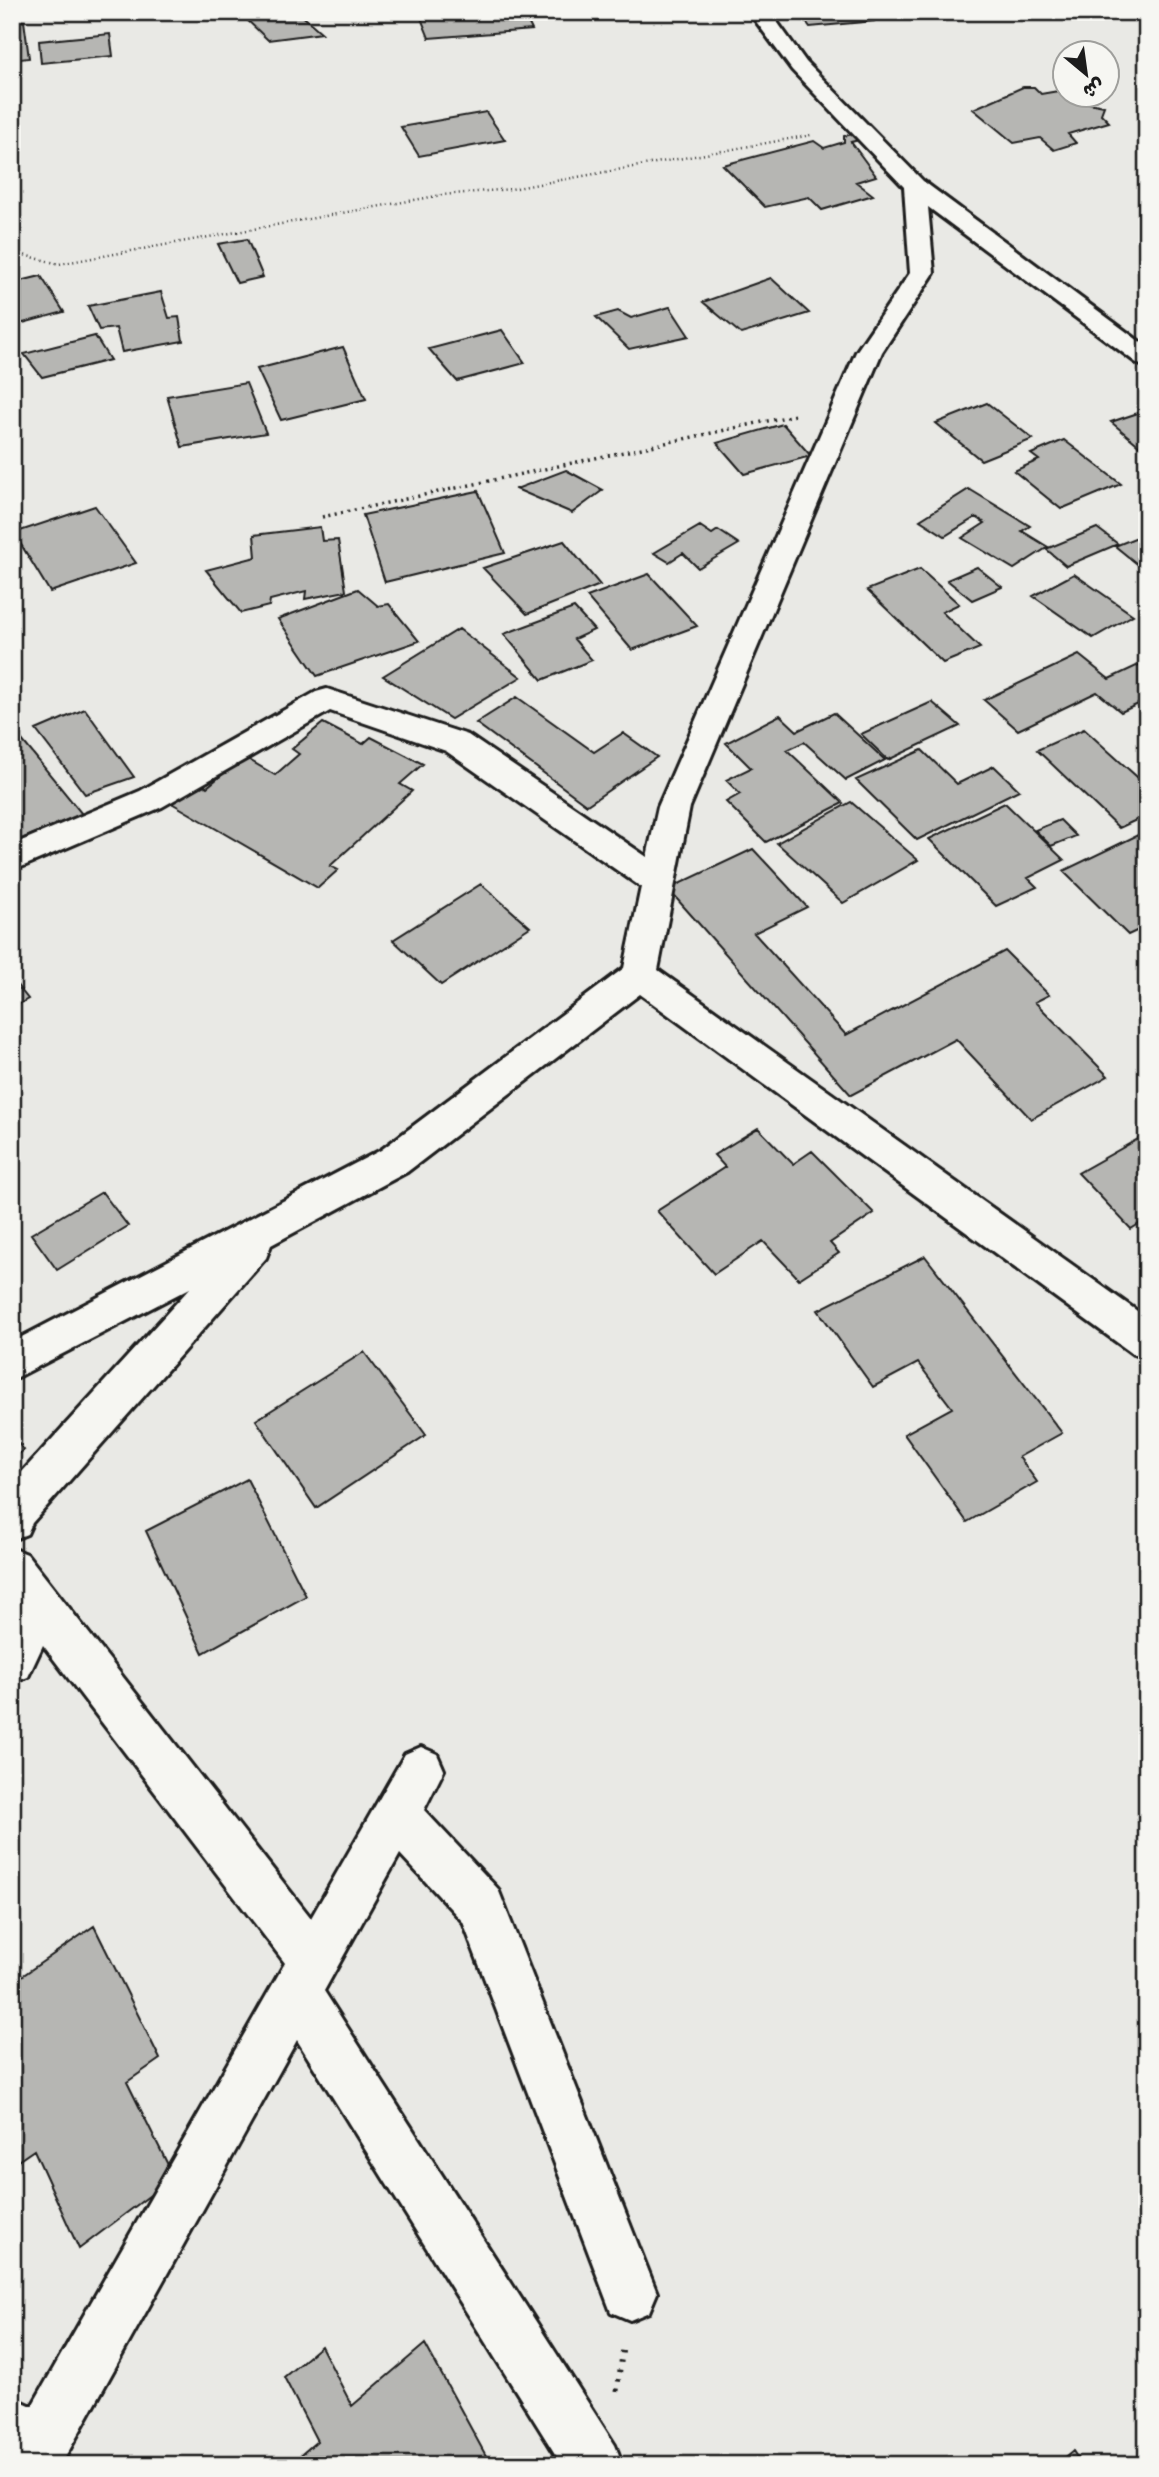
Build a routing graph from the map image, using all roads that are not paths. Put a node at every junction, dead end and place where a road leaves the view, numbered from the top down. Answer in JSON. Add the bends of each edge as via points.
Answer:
{"nodes":[{"id":1,"x":759,"y":12,"type":"edge"},
{"id":2,"x":915,"y":186,"type":"junction"},
{"id":3,"x":1147,"y":359,"type":"edge"},
{"id":4,"x":12,"y":859,"type":"edge"},
{"id":5,"x":659,"y":882,"type":"junction"},
{"id":6,"x":640,"y":975,"type":"junction"},
{"id":7,"x":270,"y":1226,"type":"junction"},
{"id":8,"x":1147,"y":1341,"type":"edge"},
{"id":9,"x":12,"y":1362,"type":"edge"},
{"id":10,"x":12,"y":1520,"type":"edge"},
{"id":11,"x":12,"y":1569,"type":"edge"},
{"id":12,"x":39,"y":1605,"type":"junction"},
{"id":13,"x":12,"y":1661,"type":"edge"},
{"id":14,"x":421,"y":1770,"type":"dead end"},
{"id":15,"x":396,"y":1815,"type":"junction"},
{"id":16,"x":305,"y":1977,"type":"junction"},
{"id":17,"x":630,"y":2293,"type":"road end"},
{"id":18,"x":12,"y":2425,"type":"edge"},
{"id":19,"x":23,"y":2465,"type":"edge"},
{"id":20,"x":30,"y":2465,"type":"edge"},
{"id":21,"x":595,"y":2465,"type":"edge"}],
"edges":[{"from":1,"to":2,"type":"street","via":[[799,66]]},
{"from":2,"to":3,"type":"street"},
{"from":2,"to":5,"type":"street","via":[[922,273],[869,352],[674,807]]},
{"from":4,"to":5,"type":"street","via":[[151,800],[327,699],[457,743]]},
{"from":5,"to":6,"type":"street"},
{"from":6,"to":7,"type":"street","via":[[394,1161]]},
{"from":6,"to":8,"type":"street"},
{"from":7,"to":9,"type":"street"},
{"from":7,"to":10,"type":"street","via":[[16,1509]]},
{"from":11,"to":12,"type":"street"},
{"from":12,"to":13,"type":"street"},
{"from":12,"to":16,"type":"street"},
{"from":14,"to":15,"type":"street"},
{"from":15,"to":16,"type":"street"},
{"from":15,"to":17,"type":"street","via":[[481,1906]]},
{"from":16,"to":20,"type":"street"},
{"from":16,"to":21,"type":"street"},
{"from":18,"to":19,"type":"street"}]}
